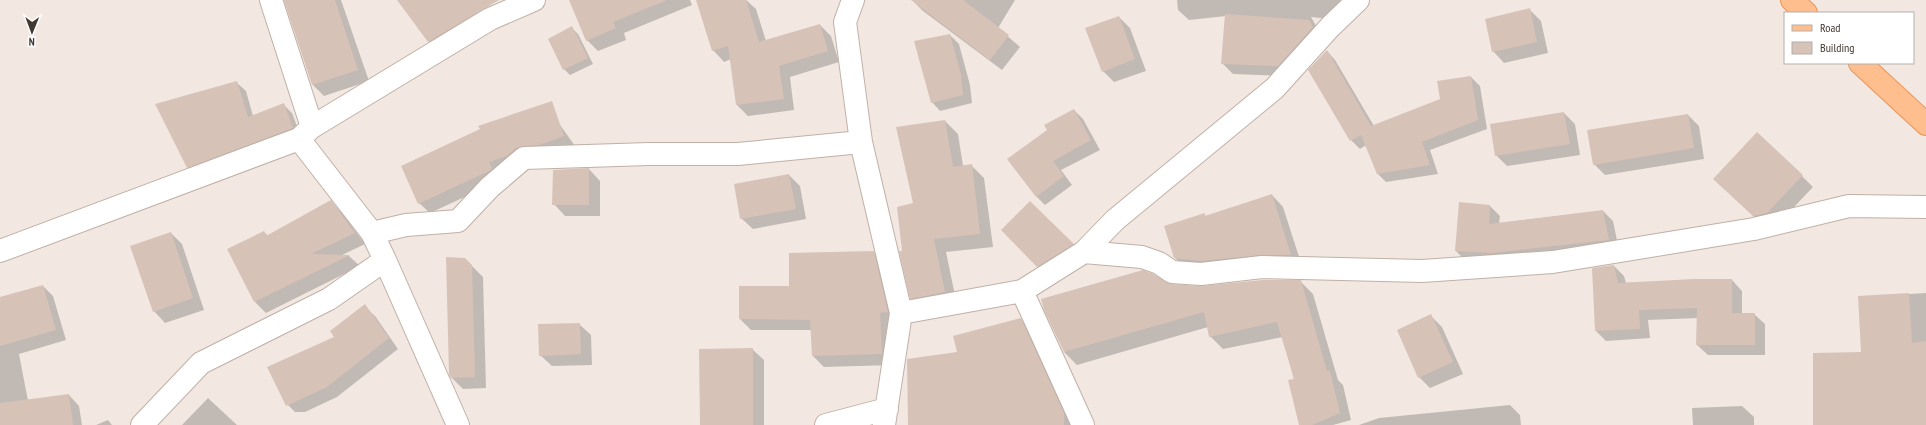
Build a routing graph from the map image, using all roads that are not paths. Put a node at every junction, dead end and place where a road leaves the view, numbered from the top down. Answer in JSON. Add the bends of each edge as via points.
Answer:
{"nodes":[{"id":1,"x":271,"y":0,"type":"edge"},
{"id":2,"x":534,"y":0,"type":"edge"},
{"id":3,"x":853,"y":0,"type":"edge"},
{"id":4,"x":1358,"y":0,"type":"edge"},
{"id":5,"x":1792,"y":0,"type":"edge"},
{"id":6,"x":1805,"y":12,"type":"edge"},
{"id":7,"x":1861,"y":64,"type":"edge"},
{"id":8,"x":1926,"y":124,"type":"edge"},
{"id":9,"x":305,"y":133,"type":"junction"},
{"id":10,"x":861,"y":142,"type":"junction"},
{"id":11,"x":1926,"y":207,"type":"edge"},
{"id":12,"x":372,"y":233,"type":"junction"},
{"id":13,"x":0,"y":251,"type":"edge"},
{"id":14,"x":1084,"y":252,"type":"junction"},
{"id":15,"x":385,"y":260,"type":"junction"},
{"id":16,"x":1022,"y":291,"type":"junction"},
{"id":17,"x":901,"y":314,"type":"junction"},
{"id":18,"x":886,"y":417,"type":"edge"},
{"id":19,"x":142,"y":425,"type":"edge"},
{"id":20,"x":458,"y":425,"type":"edge"},
{"id":21,"x":826,"y":425,"type":"edge"},
{"id":22,"x":1083,"y":425,"type":"edge"}],
"edges":[{"from":1,"to":9,"type":"street"},
{"from":2,"to":9,"type":"street","via":[[490,19]]},
{"from":3,"to":10,"type":"street","via":[[845,22]]},
{"from":4,"to":14,"type":"street","via":[[1275,88],[1115,220]]},
{"from":5,"to":6,"type":"main road"},
{"from":7,"to":8,"type":"main road"},
{"from":9,"to":12,"type":"street"},
{"from":9,"to":13,"type":"street"},
{"from":10,"to":12,"type":"street","via":[[738,154],[524,158],[490,187],[458,221],[406,225]]},
{"from":10,"to":17,"type":"street"},
{"from":11,"to":14,"type":"street","via":[[1849,206],[1754,229],[1553,262],[1422,271],[1262,267],[1201,274],[1172,272],[1159,263],[1142,257]]},
{"from":12,"to":15,"type":"street"},
{"from":14,"to":16,"type":"street"},
{"from":15,"to":19,"type":"street","via":[[329,299],[201,363]]},
{"from":15,"to":20,"type":"street"},
{"from":16,"to":17,"type":"street"},
{"from":16,"to":22,"type":"street"},
{"from":17,"to":18,"type":"street"},
{"from":18,"to":21,"type":"street"}]}
